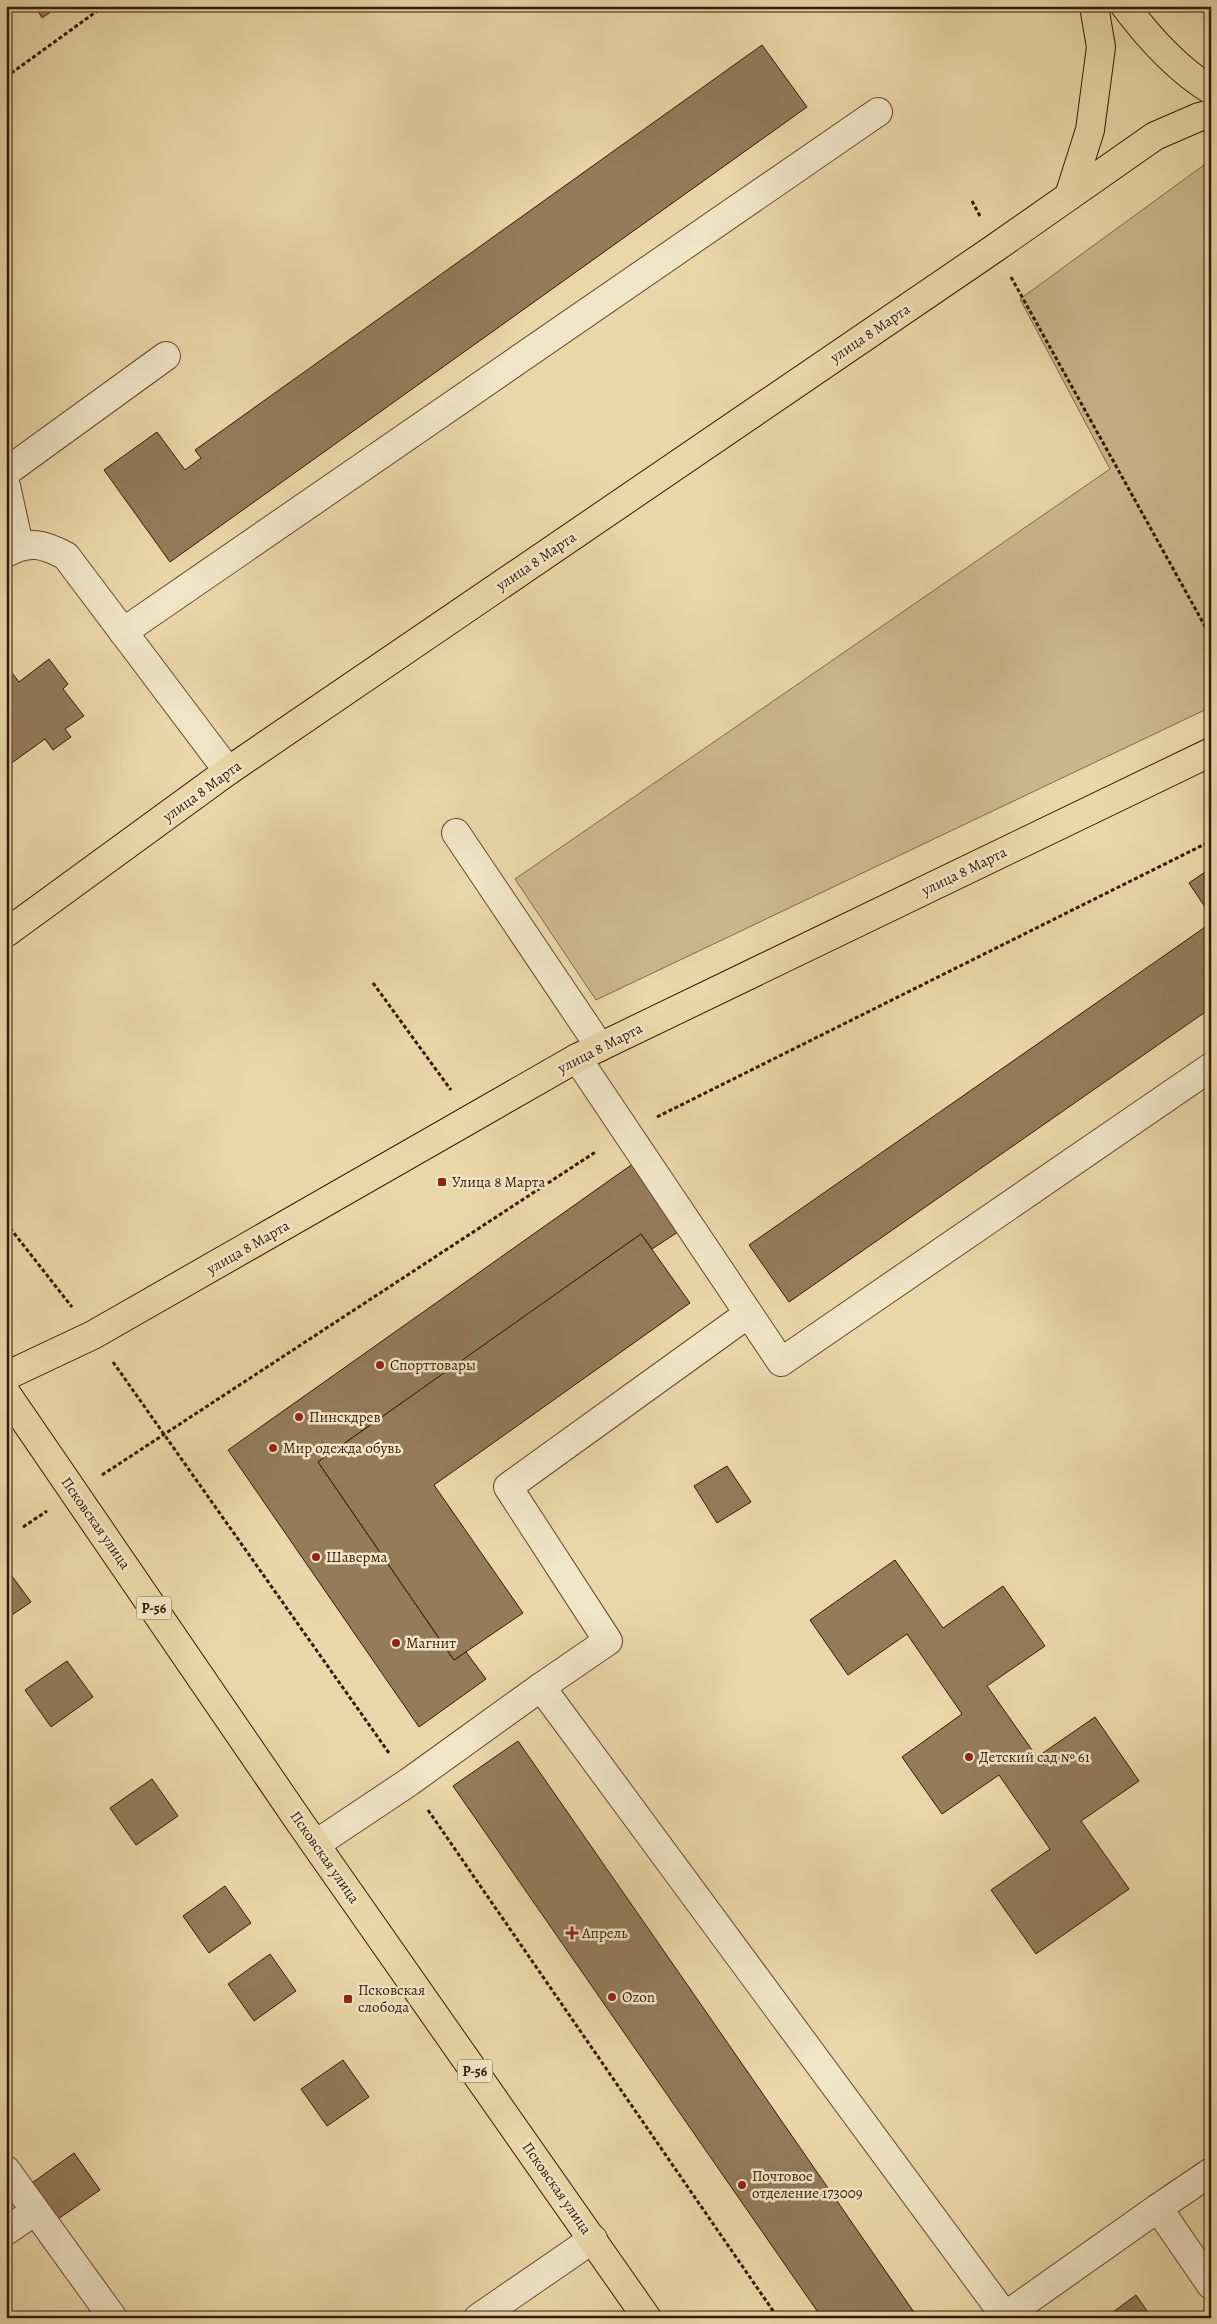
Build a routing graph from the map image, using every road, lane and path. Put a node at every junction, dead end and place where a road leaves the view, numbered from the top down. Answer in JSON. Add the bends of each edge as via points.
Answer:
{"nodes":[{"id":1,"x":104,"y":6,"type":"edge"},
{"id":2,"x":1094,"y":6,"type":"edge"},
{"id":3,"x":1125,"y":6,"type":"edge"},
{"id":4,"x":6,"y":77,"type":"edge"},
{"id":5,"x":1211,"y":90,"type":"edge"},
{"id":6,"x":878,"y":112,"type":"dead end"},
{"id":7,"x":1211,"y":114,"type":"edge"},
{"id":8,"x":1069,"y":196,"type":"junction"},
{"id":9,"x":972,"y":201,"type":"dead end"},
{"id":10,"x":995,"y":248,"type":"junction"},
{"id":11,"x":166,"y":356,"type":"dead end"},
{"id":12,"x":6,"y":472,"type":"edge"},
{"id":13,"x":6,"y":486,"type":"edge"},
{"id":14,"x":13,"y":549,"type":"edge"},
{"id":15,"x":123,"y":632,"type":"junction"},
{"id":16,"x":1211,"y":637,"type":"edge"},
{"id":17,"x":1211,"y":752,"type":"edge"},
{"id":18,"x":228,"y":771,"type":"junction"},
{"id":19,"x":456,"y":834,"type":"dead end"},
{"id":20,"x":6,"y":933,"type":"edge"},
{"id":21,"x":373,"y":983,"type":"dead end"},
{"id":22,"x":589,"y":1053,"type":"junction"},
{"id":23,"x":1211,"y":1067,"type":"edge"},
{"id":24,"x":471,"y":1119,"type":"junction"},
{"id":25,"x":748,"y":1314,"type":"junction"},
{"id":26,"x":6,"y":1376,"type":"edge"},
{"id":27,"x":6,"y":1393,"type":"edge"},
{"id":28,"x":165,"y":1434,"type":"dead end"},
{"id":29,"x":541,"y":1687,"type":"junction"},
{"id":30,"x":409,"y":1782,"type":"junction"},
{"id":31,"x":316,"y":1844,"type":"junction"},
{"id":32,"x":6,"y":2170,"type":"edge"},
{"id":33,"x":1211,"y":2172,"type":"edge"},
{"id":34,"x":1158,"y":2208,"type":"junction"},
{"id":35,"x":35,"y":2211,"type":"junction"},
{"id":36,"x":6,"y":2231,"type":"edge"},
{"id":37,"x":593,"y":2239,"type":"junction"},
{"id":38,"x":1211,"y":2285,"type":"edge"},
{"id":39,"x":1006,"y":2317,"type":"edge"},
{"id":40,"x":112,"y":2318,"type":"edge"},
{"id":41,"x":478,"y":2318,"type":"edge"},
{"id":42,"x":647,"y":2318,"type":"edge"},
{"id":43,"x":778,"y":2318,"type":"edge"}],
"edges":[{"from":1,"to":4,"type":"path"},
{"from":2,"to":8,"type":"main road","via":[[1101,47],[1091,121]]},
{"from":3,"to":5,"type":"main road","via":[[1141,28],[1190,77]]},
{"from":6,"to":15,"type":"street"},
{"from":7,"to":8,"type":"main road","name":"улица 8 Марта","via":[[1155,136]]},
{"from":8,"to":10,"type":"main road","name":"улица 8 Марта"},
{"from":9,"to":10,"type":"path"},
{"from":10,"to":16,"type":"path"},
{"from":10,"to":18,"type":"main road","name":"улица 8 Марта"},
{"from":11,"to":12,"type":"street"},
{"from":13,"to":14,"type":"street"},
{"from":14,"to":15,"type":"street","via":[[46,545],[66,556]]},
{"from":15,"to":18,"type":"street"},
{"from":17,"to":22,"type":"main road","name":"улица 8 Марта"},
{"from":18,"to":20,"type":"main road","name":"улица 8 Марта"},
{"from":19,"to":22,"type":"street"},
{"from":21,"to":24,"type":"path"},
{"from":22,"to":24,"type":"main road","name":"улица 8 Марта"},
{"from":22,"to":25,"type":"street"},
{"from":23,"to":25,"type":"street","via":[[781,1362]]},
{"from":24,"to":26,"type":"main road","name":"улица 8 Марта","via":[[94,1335]]},
{"from":25,"to":29,"type":"street","via":[[508,1488],[608,1641]]},
{"from":27,"to":31,"type":"main road","name":"Псковская улица","number":"Р-56"},
{"from":28,"to":30,"type":"path"},
{"from":29,"to":30,"type":"street"},
{"from":29,"to":39,"type":"street"},
{"from":30,"to":31,"type":"street"},
{"from":30,"to":43,"type":"path"},
{"from":31,"to":37,"type":"main road","name":"Псковская улица","number":"Р-56"},
{"from":32,"to":35,"type":"street"},
{"from":33,"to":34,"type":"street"},
{"from":34,"to":38,"type":"street"},
{"from":34,"to":39,"type":"street"},
{"from":35,"to":36,"type":"street"},
{"from":35,"to":40,"type":"street"},
{"from":37,"to":41,"type":"street"},
{"from":37,"to":42,"type":"main road","name":"Псковская улица","number":"Р-56"}]}
